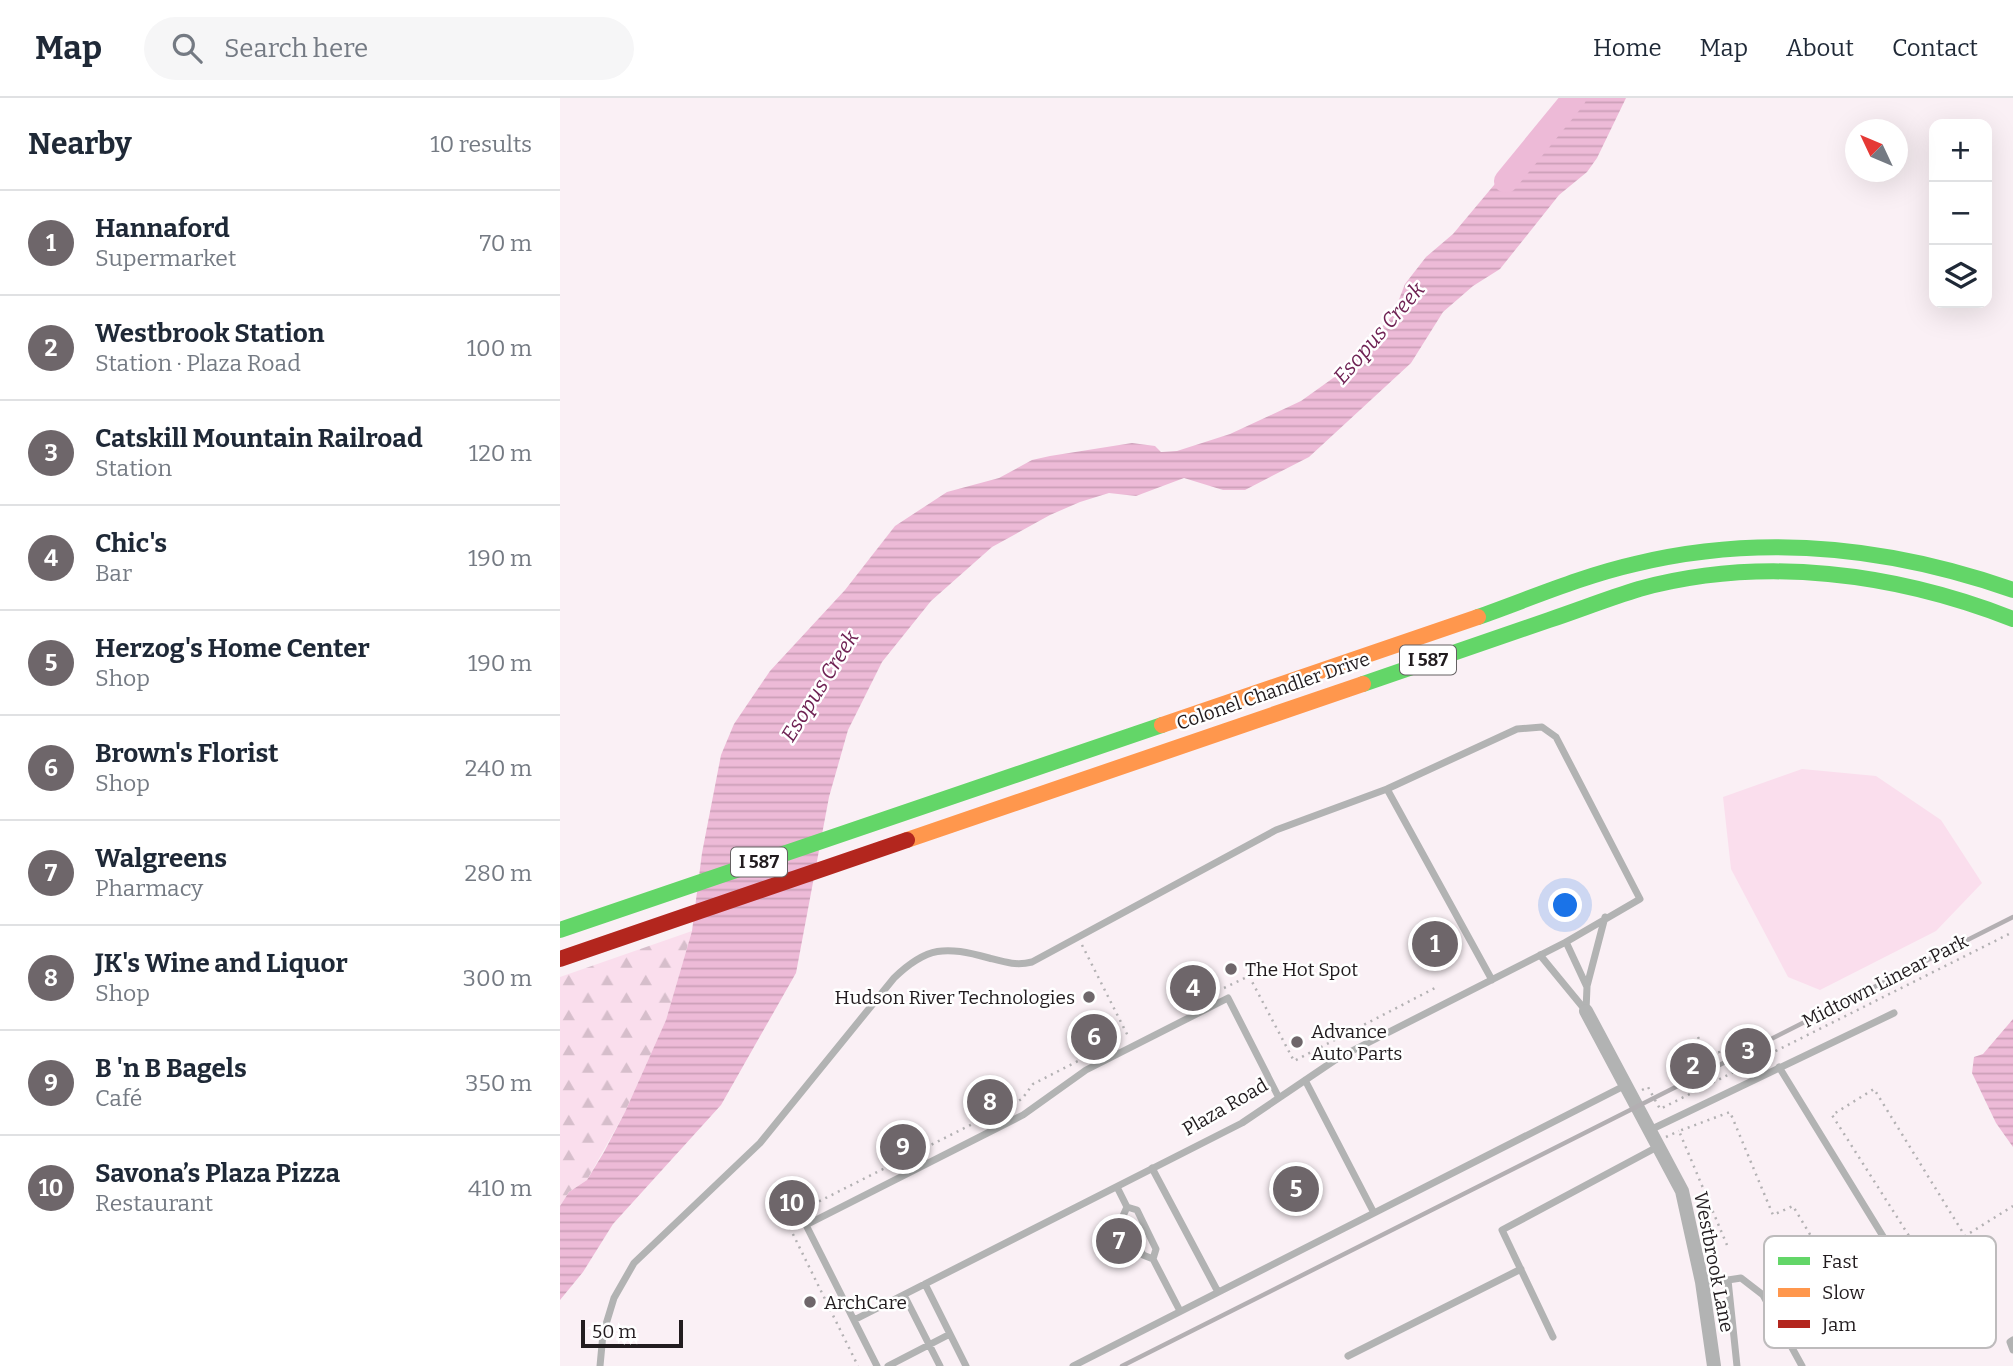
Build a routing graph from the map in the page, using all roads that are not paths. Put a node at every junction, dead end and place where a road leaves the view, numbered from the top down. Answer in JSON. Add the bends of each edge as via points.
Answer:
{"nodes":[{"id":1,"x":2013,"y":590,"type":"edge"},
{"id":2,"x":2013,"y":619,"type":"edge"},
{"id":3,"x":1387,"y":789,"type":"junction"},
{"id":4,"x":1605,"y":917,"type":"junction"},
{"id":5,"x":560,"y":930,"type":"edge"},
{"id":6,"x":1566,"y":942,"type":"junction"},
{"id":7,"x":1540,"y":955,"type":"junction"},
{"id":8,"x":560,"y":959,"type":"edge"},
{"id":9,"x":1492,"y":980,"type":"junction"},
{"id":10,"x":1587,"y":987,"type":"junction"},
{"id":11,"x":1586,"y":1011,"type":"junction"},
{"id":12,"x":1894,"y":1013,"type":"dead end"},
{"id":13,"x":1779,"y":1067,"type":"junction"},
{"id":14,"x":1305,"y":1080,"type":"junction"},
{"id":15,"x":1626,"y":1091,"type":"junction"},
{"id":16,"x":1279,"y":1098,"type":"junction"},
{"id":17,"x":1650,"y":1130,"type":"junction"},
{"id":18,"x":1660,"y":1146,"type":"junction"},
{"id":19,"x":1152,"y":1168,"type":"junction"},
{"id":20,"x":1116,"y":1187,"type":"junction"},
{"id":21,"x":1127,"y":1206,"type":"junction"},
{"id":22,"x":1374,"y":1213,"type":"junction"},
{"id":23,"x":1883,"y":1236,"type":"edge"},
{"id":24,"x":1153,"y":1259,"type":"junction"},
{"id":25,"x":1521,"y":1269,"type":"junction"},
{"id":26,"x":1728,"y":1280,"type":"junction"},
{"id":27,"x":1702,"y":1282,"type":"junction"},
{"id":28,"x":925,"y":1284,"type":"junction"},
{"id":29,"x":1218,"y":1292,"type":"junction"},
{"id":30,"x":904,"y":1295,"type":"junction"},
{"id":31,"x":1764,"y":1297,"type":"edge"},
{"id":32,"x":1180,"y":1311,"type":"junction"},
{"id":33,"x":854,"y":1320,"type":"junction"},
{"id":34,"x":950,"y":1334,"type":"junction"},
{"id":35,"x":1553,"y":1337,"type":"dead end"},
{"id":36,"x":2013,"y":1340,"type":"edge"},
{"id":37,"x":929,"y":1345,"type":"junction"},
{"id":38,"x":1792,"y":1348,"type":"edge"},
{"id":39,"x":2013,"y":1350,"type":"edge"},
{"id":40,"x":1348,"y":1356,"type":"dead end"},
{"id":41,"x":600,"y":1366,"type":"edge"},
{"id":42,"x":877,"y":1366,"type":"edge"},
{"id":43,"x":888,"y":1366,"type":"edge"},
{"id":44,"x":940,"y":1366,"type":"edge"},
{"id":45,"x":966,"y":1366,"type":"edge"},
{"id":46,"x":1073,"y":1366,"type":"edge"},
{"id":47,"x":1714,"y":1366,"type":"edge"},
{"id":48,"x":1737,"y":1366,"type":"edge"},
{"id":49,"x":1802,"y":1366,"type":"edge"}],
"edges":[{"from":1,"to":5,"type":"highway","name":"Colonel Chandler Drive","number":"I 587","via":[[1922,561],[1833,546],[1740,546],[1659,558],[1581,579]]},
{"from":2,"to":8,"type":"highway","name":"Colonel Chandler Drive","number":"I 587","via":[[1916,586],[1844,574],[1768,571],[1664,584],[1589,604]]},
{"from":3,"to":4,"type":"lane","name":"Plaza Road","via":[[1517,729],[1542,727],[1556,737],[1640,899]]},
{"from":3,"to":9,"type":"lane"},
{"from":3,"to":41,"type":"lane","via":[[1276,830],[1079,939],[1020,965],[931,950],[911,961],[761,1143],[634,1263],[614,1297]]},
{"from":4,"to":6,"type":"lane","name":"Plaza Road"},
{"from":4,"to":10,"type":"lane"},
{"from":6,"to":7,"type":"lane","name":"Plaza Road"},
{"from":6,"to":10,"type":"lane"},
{"from":7,"to":9,"type":"lane","name":"Plaza Road"},
{"from":7,"to":11,"type":"lane"},
{"from":9,"to":14,"type":"lane","name":"Plaza Road","via":[[1338,1058]]},
{"from":10,"to":11,"type":"lane"},
{"from":11,"to":15,"type":"street"},
{"from":12,"to":13,"type":"lane"},
{"from":13,"to":17,"type":"lane"},
{"from":13,"to":23,"type":"lane"},
{"from":14,"to":16,"type":"lane","name":"Plaza Road"},
{"from":14,"to":22,"type":"lane"},
{"from":15,"to":17,"type":"street"},
{"from":15,"to":22,"type":"lane"},
{"from":16,"to":19,"type":"lane","name":"Plaza Road","via":[[1242,1123]]},
{"from":16,"to":33,"type":"lane","via":[[1228,998],[1086,1070],[1023,1115],[806,1225]]},
{"from":17,"to":18,"type":"street","name":"Westbrook Lane"},
{"from":18,"to":25,"type":"lane","via":[[1502,1230]]},
{"from":18,"to":27,"type":"street","name":"Westbrook Lane","via":[[1682,1191]]},
{"from":19,"to":20,"type":"lane","name":"Plaza Road"},
{"from":19,"to":29,"type":"lane"},
{"from":20,"to":21,"type":"lane"},
{"from":20,"to":28,"type":"lane","name":"Plaza Road"},
{"from":21,"to":24,"type":"lane","via":[[1142,1219],[1156,1249]]},
{"from":21,"to":24,"type":"lane","via":[[1123,1216],[1143,1255]]},
{"from":22,"to":29,"type":"lane"},
{"from":24,"to":32,"type":"lane"},
{"from":25,"to":35,"type":"lane"},
{"from":25,"to":40,"type":"lane"},
{"from":26,"to":27,"type":"lane"},
{"from":26,"to":31,"type":"lane","via":[[1741,1278]]},
{"from":26,"to":48,"type":"lane"},
{"from":27,"to":47,"type":"street","name":"Westbrook Lane"},
{"from":28,"to":30,"type":"lane","name":"Plaza Road"},
{"from":28,"to":34,"type":"lane"},
{"from":29,"to":32,"type":"lane"},
{"from":30,"to":33,"type":"lane","name":"Plaza Road"},
{"from":30,"to":37,"type":"lane"},
{"from":32,"to":46,"type":"lane"},
{"from":33,"to":42,"type":"lane"},
{"from":34,"to":37,"type":"lane"},
{"from":34,"to":45,"type":"lane"},
{"from":36,"to":39,"type":"lane"},
{"from":37,"to":43,"type":"lane"},
{"from":37,"to":44,"type":"lane"},
{"from":38,"to":49,"type":"lane"}]}
